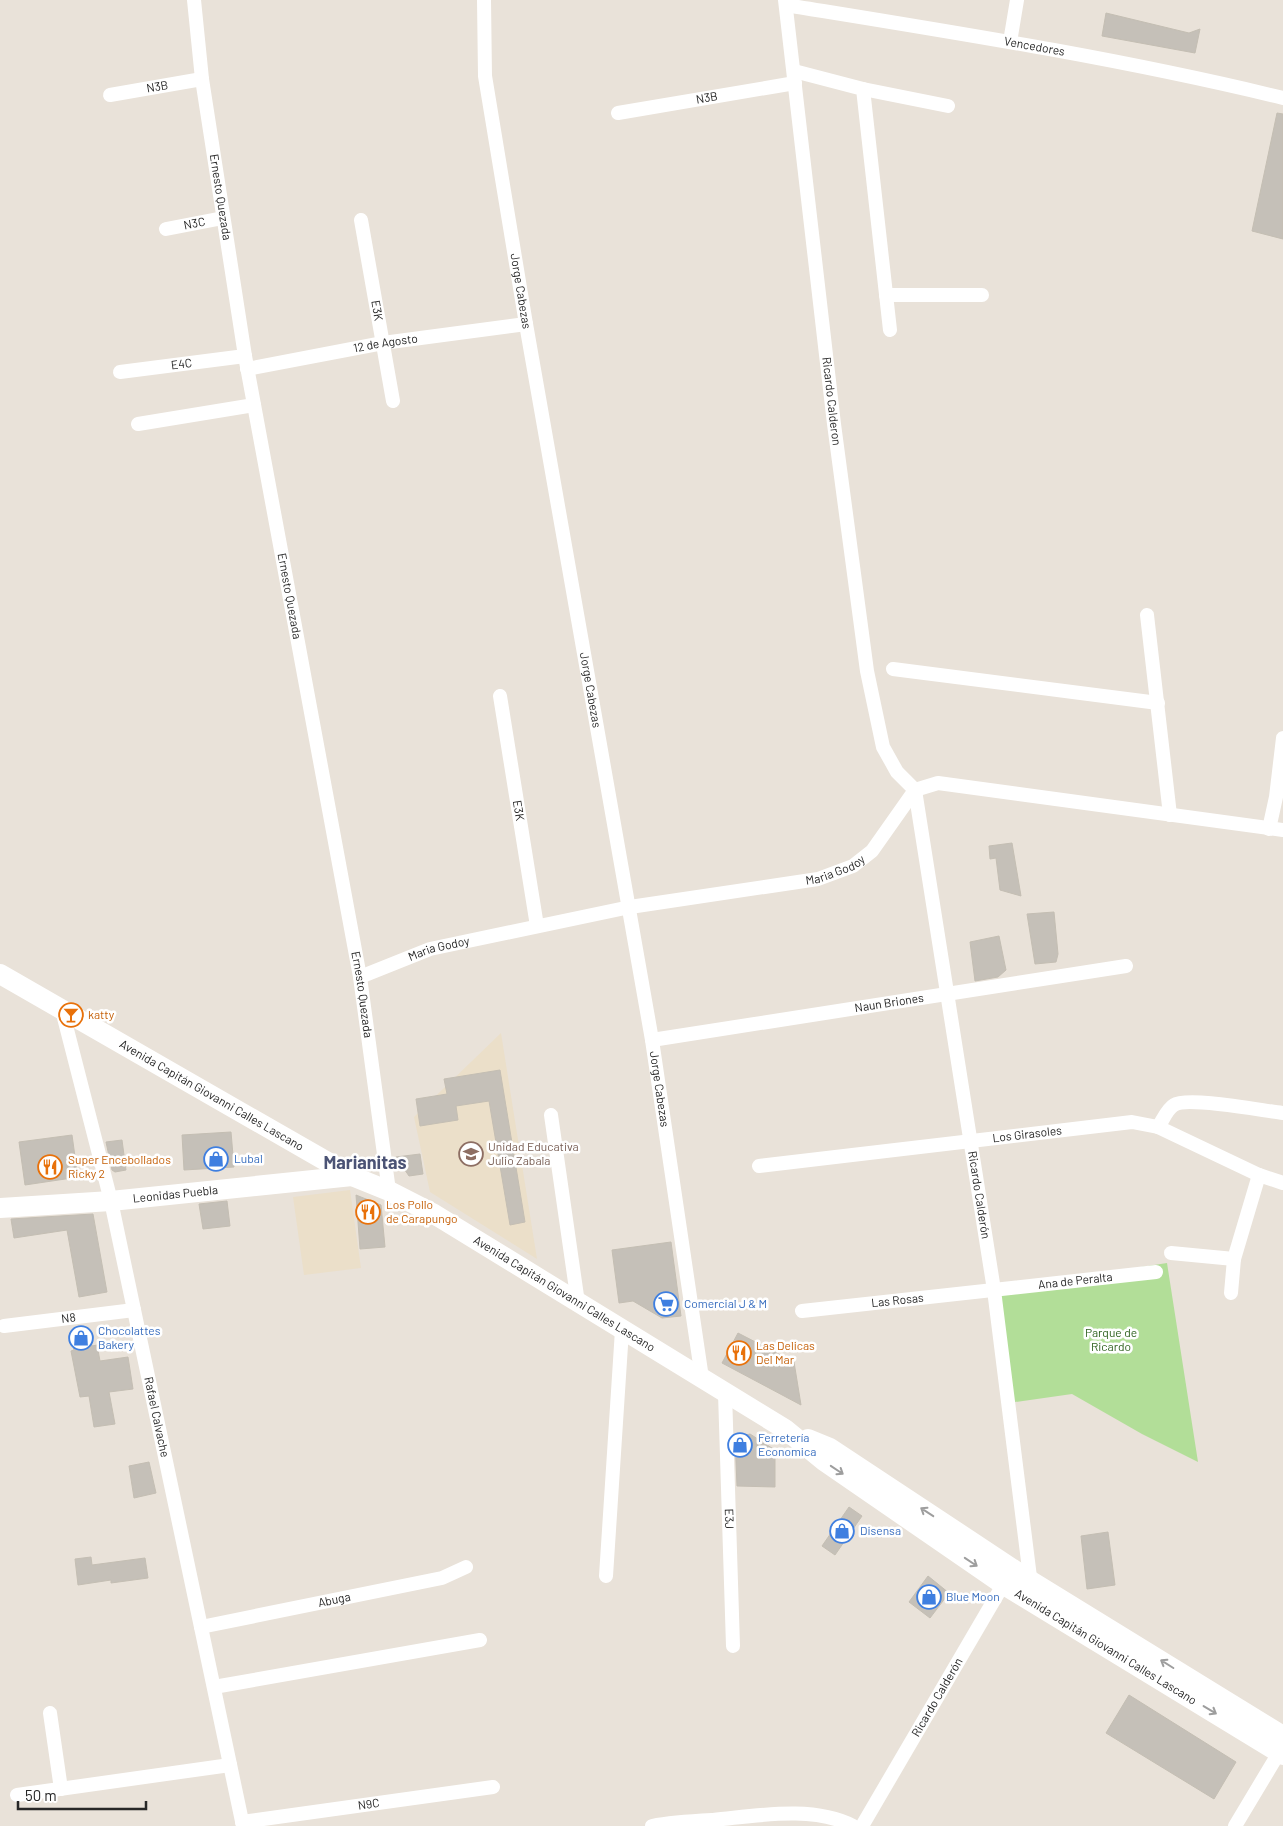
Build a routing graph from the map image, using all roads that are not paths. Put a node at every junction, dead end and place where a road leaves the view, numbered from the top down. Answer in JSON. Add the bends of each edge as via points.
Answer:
{"nodes":[{"id":1,"x":194,"y":0,"type":"edge"},
{"id":2,"x":484,"y":0,"type":"edge"},
{"id":3,"x":1017,"y":0,"type":"edge"},
{"id":4,"x":786,"y":3,"type":"edge"},
{"id":5,"x":1010,"y":42,"type":"junction"},
{"id":6,"x":794,"y":77,"type":"junction"},
{"id":7,"x":202,"y":79,"type":"junction"},
{"id":8,"x":863,"y":88,"type":"junction"},
{"id":9,"x":110,"y":95,"type":"dead end"},
{"id":10,"x":1283,"y":98,"type":"edge"},
{"id":11,"x":948,"y":106,"type":"dead end"},
{"id":12,"x":618,"y":113,"type":"dead end"},
{"id":13,"x":223,"y":218,"type":"junction"},
{"id":14,"x":361,"y":220,"type":"dead end"},
{"id":15,"x":166,"y":228,"type":"dead end"},
{"id":16,"x":886,"y":295,"type":"junction"},
{"id":17,"x":982,"y":295,"type":"dead end"},
{"id":18,"x":526,"y":324,"type":"junction"},
{"id":19,"x":890,"y":330,"type":"dead end"},
{"id":20,"x":383,"y":343,"type":"junction"},
{"id":21,"x":246,"y":363,"type":"junction"},
{"id":22,"x":120,"y":372,"type":"dead end"},
{"id":23,"x":393,"y":401,"type":"dead end"},
{"id":24,"x":254,"y":405,"type":"junction"},
{"id":25,"x":138,"y":424,"type":"dead end"},
{"id":26,"x":1147,"y":615,"type":"dead end"},
{"id":27,"x":893,"y":669,"type":"dead end"},
{"id":28,"x":500,"y":696,"type":"dead end"},
{"id":29,"x":1158,"y":703,"type":"junction"},
{"id":30,"x":1283,"y":738,"type":"edge"},
{"id":31,"x":1282,"y":756,"type":"edge"},
{"id":32,"x":915,"y":790,"type":"junction"},
{"id":33,"x":1170,"y":815,"type":"junction"},
{"id":34,"x":1269,"y":828,"type":"junction"},
{"id":35,"x":1283,"y":830,"type":"edge"},
{"id":36,"x":630,"y":908,"type":"junction"},
{"id":37,"x":537,"y":926,"type":"junction"},
{"id":38,"x":1126,"y":966,"type":"dead end"},
{"id":39,"x":0,"y":974,"type":"edge"},
{"id":40,"x":360,"y":977,"type":"junction"},
{"id":41,"x":948,"y":994,"type":"junction"},
{"id":42,"x":62,"y":1010,"type":"junction"},
{"id":43,"x":652,"y":1040,"type":"junction"},
{"id":44,"x":1283,"y":1113,"type":"edge"},
{"id":45,"x":551,"y":1115,"type":"dead end"},
{"id":46,"x":1158,"y":1127,"type":"junction"},
{"id":47,"x":970,"y":1140,"type":"junction"},
{"id":48,"x":296,"y":1144,"type":"junction"},
{"id":49,"x":759,"y":1166,"type":"dead end"},
{"id":50,"x":1259,"y":1175,"type":"junction"},
{"id":51,"x":352,"y":1176,"type":"junction"},
{"id":52,"x":292,"y":1182,"type":"junction"},
{"id":53,"x":1283,"y":1183,"type":"edge"},
{"id":54,"x":389,"y":1191,"type":"junction"},
{"id":55,"x":111,"y":1201,"type":"junction"},
{"id":56,"x":0,"y":1208,"type":"edge"},
{"id":57,"x":1170,"y":1253,"type":"dead end"},
{"id":58,"x":1234,"y":1259,"type":"junction"},
{"id":59,"x":1156,"y":1272,"type":"dead end"},
{"id":60,"x":994,"y":1290,"type":"junction"},
{"id":61,"x":1231,"y":1293,"type":"dead end"},
{"id":62,"x":578,"y":1303,"type":"junction"},
{"id":63,"x":134,"y":1310,"type":"junction"},
{"id":64,"x":802,"y":1311,"type":"dead end"},
{"id":65,"x":4,"y":1326,"type":"dead end"},
{"id":66,"x":622,"y":1330,"type":"junction"},
{"id":67,"x":702,"y":1378,"type":"junction"},
{"id":68,"x":726,"y":1393,"type":"junction"},
{"id":69,"x":466,"y":1567,"type":"dead end"},
{"id":70,"x":606,"y":1576,"type":"dead end"},
{"id":71,"x":1008,"y":1576,"type":"junction"},
{"id":72,"x":1031,"y":1581,"type":"junction"},
{"id":73,"x":1031,"y":1601,"type":"junction"},
{"id":74,"x":201,"y":1627,"type":"junction"},
{"id":75,"x":480,"y":1640,"type":"dead end"},
{"id":76,"x":733,"y":1646,"type":"dead end"},
{"id":77,"x":214,"y":1687,"type":"junction"},
{"id":78,"x":50,"y":1713,"type":"dead end"},
{"id":79,"x":1282,"y":1748,"type":"edge"},
{"id":80,"x":230,"y":1765,"type":"junction"},
{"id":81,"x":493,"y":1787,"type":"dead end"},
{"id":82,"x":61,"y":1789,"type":"junction"},
{"id":83,"x":17,"y":1795,"type":"dead end"},
{"id":84,"x":243,"y":1824,"type":"edge"},
{"id":85,"x":652,"y":1826,"type":"edge"},
{"id":86,"x":853,"y":1826,"type":"edge"},
{"id":87,"x":862,"y":1826,"type":"edge"},
{"id":88,"x":1235,"y":1826,"type":"edge"}],
"edges":[{"from":1,"to":7,"type":"street","name":"Ernesto Quezada"},
{"from":2,"to":18,"type":"street","name":"Jorge Cabezas","via":[[485,76]]},
{"from":3,"to":5,"type":"street"},
{"from":4,"to":5,"type":"street","name":"Vencedores"},
{"from":4,"to":6,"type":"street","name":"Ricardo Calderon"},
{"from":5,"to":10,"type":"street","name":"Vencedores"},
{"from":6,"to":8,"type":"street"},
{"from":6,"to":12,"type":"street","name":"N3B"},
{"from":6,"to":32,"type":"street","name":"Ricardo Calderon","via":[[834,424],[867,671],[883,747],[897,772]]},
{"from":7,"to":9,"type":"street","name":"N3B"},
{"from":7,"to":13,"type":"street","name":"Ernesto Quezada"},
{"from":8,"to":11,"type":"street"},
{"from":8,"to":16,"type":"street"},
{"from":13,"to":15,"type":"street","name":"N3C"},
{"from":13,"to":21,"type":"street","name":"Ernesto Quezada"},
{"from":14,"to":20,"type":"street","name":"E3K"},
{"from":16,"to":17,"type":"street"},
{"from":16,"to":19,"type":"street"},
{"from":18,"to":20,"type":"street","name":"12 de Agosto"},
{"from":18,"to":36,"type":"street","name":"Jorge Cabezas"},
{"from":20,"to":21,"type":"street","name":"12 de Agosto"},
{"from":20,"to":23,"type":"street","name":"E3K"},
{"from":21,"to":22,"type":"street","name":"E4C"},
{"from":21,"to":24,"type":"street","name":"Ernesto Quezada"},
{"from":24,"to":25,"type":"street"},
{"from":24,"to":40,"type":"street","name":"Ernesto Quezada"},
{"from":26,"to":29,"type":"street"},
{"from":27,"to":29,"type":"street"},
{"from":28,"to":37,"type":"street","name":"E3K"},
{"from":29,"to":33,"type":"street"},
{"from":30,"to":31,"type":"street"},
{"from":31,"to":34,"type":"street"},
{"from":32,"to":33,"type":"street","via":[[938,783]]},
{"from":32,"to":36,"type":"street","name":"Maria Godoy","via":[[872,851],[853,866],[818,879]]},
{"from":32,"to":41,"type":"street","name":"Ricardo Calderón"},
{"from":33,"to":34,"type":"street"},
{"from":34,"to":35,"type":"street"},
{"from":36,"to":37,"type":"street","name":"Maria Godoy"},
{"from":36,"to":43,"type":"street","name":"Jorge Cabezas"},
{"from":37,"to":40,"type":"street","name":"Maria Godoy","via":[[430,949]]},
{"from":38,"to":41,"type":"street","name":"Naun Briones"},
{"from":39,"to":42,"type":"street","name":"Avenida Capitán Giovanni Calles Lascano"},
{"from":40,"to":54,"type":"street","name":"Ernesto Quezada"},
{"from":41,"to":43,"type":"street","name":"Naun Briones"},
{"from":41,"to":47,"type":"street","name":"Ricardo Calderón"},
{"from":42,"to":48,"type":"street","name":"Avenida Capitán Giovanni Calles Lascano"},
{"from":42,"to":55,"type":"street","name":"Rafael Calvache"},
{"from":43,"to":67,"type":"street","name":"Jorge Cabezas"},
{"from":44,"to":46,"type":"street","via":[[1190,1101],[1175,1104]]},
{"from":45,"to":62,"type":"street"},
{"from":46,"to":47,"type":"street","name":"Los Girasoles","via":[[1132,1122]]},
{"from":46,"to":50,"type":"street","name":"Los Girasoles"},
{"from":47,"to":49,"type":"street","name":"Los Girasoles"},
{"from":47,"to":60,"type":"street","name":"Ricardo Calderón"},
{"from":48,"to":51,"type":"street","name":"Avenida Capitán Giovanni Calles Lascano"},
{"from":48,"to":52,"type":"street","via":[[304,1163]]},
{"from":50,"to":53,"type":"street","name":"Los Girasoles"},
{"from":50,"to":58,"type":"street"},
{"from":51,"to":52,"type":"street","name":"Leonidas Puebla"},
{"from":51,"to":54,"type":"street","name":"Avenida Capitán Giovanni Calles Lascano"},
{"from":52,"to":55,"type":"street","name":"Leonidas Puebla"},
{"from":54,"to":62,"type":"street","name":"Avenida Capitán Giovanni Calles Lascano","via":[[434,1214]]},
{"from":55,"to":56,"type":"street","name":"Leonidas Puebla"},
{"from":55,"to":63,"type":"street","name":"Rafael Calvache"},
{"from":57,"to":58,"type":"street"},
{"from":58,"to":61,"type":"street"},
{"from":59,"to":60,"type":"street","name":"Ana de Peralta"},
{"from":60,"to":64,"type":"street","name":"Las Rosas"},
{"from":60,"to":72,"type":"street","name":"Ricardo Calderón"},
{"from":62,"to":66,"type":"street","name":"Avenida Capitán Giovanni Calles Lascano"},
{"from":63,"to":65,"type":"street","name":"N8"},
{"from":63,"to":74,"type":"street","name":"Rafael Calvache"},
{"from":66,"to":67,"type":"street","name":"Avenida Capitán Giovanni Calles Lascano"},
{"from":66,"to":70,"type":"street"},
{"from":67,"to":68,"type":"street","name":"Avenida Capitán Giovanni Calles Lascano"},
{"from":68,"to":71,"type":"street","name":"Avenida Capitán Giovanni Calles Lascano","via":[[785,1430],[830,1448]]},
{"from":68,"to":76,"type":"street","name":"E3J"},
{"from":69,"to":74,"type":"street","name":"Abuga","via":[[442,1578]]},
{"from":71,"to":72,"type":"street","name":"Avenida Capitán Giovanni Calles Lascano"},
{"from":71,"to":73,"type":"street","name":"Avenida Capitán Giovanni Calles Lascano"},
{"from":71,"to":87,"type":"street","name":"Ricardo Calderón"},
{"from":72,"to":73,"type":"street","name":"Ricardo Calderón"},
{"from":79,"to":72,"type":"street","name":"Avenida Capitán Giovanni Calles Lascano","one_way":true},
{"from":73,"to":79,"type":"street","name":"Avenida Capitán Giovanni Calles Lascano","one_way":true},
{"from":74,"to":77,"type":"street","name":"Rafael Calvache"},
{"from":75,"to":77,"type":"street"},
{"from":77,"to":80,"type":"street","name":"Rafael Calvache"},
{"from":78,"to":82,"type":"street"},
{"from":79,"to":88,"type":"street"},
{"from":80,"to":82,"type":"street"},
{"from":80,"to":84,"type":"street","name":"Rafael Calvache"},
{"from":81,"to":84,"type":"street","name":"N9C"},
{"from":82,"to":83,"type":"street"},
{"from":85,"to":86,"type":"street","via":[[807,1814],[840,1819]]}]}
